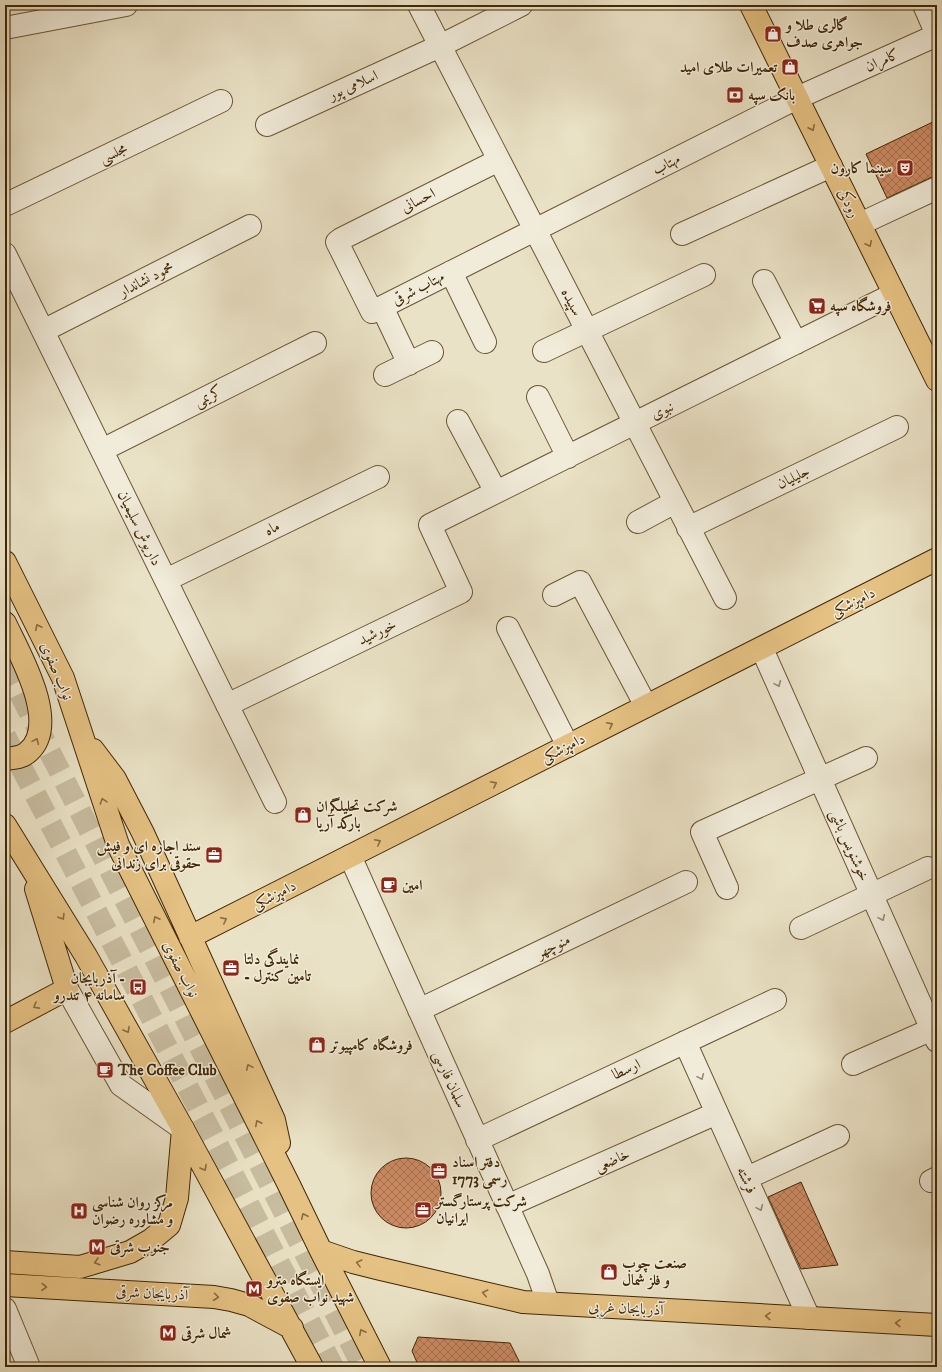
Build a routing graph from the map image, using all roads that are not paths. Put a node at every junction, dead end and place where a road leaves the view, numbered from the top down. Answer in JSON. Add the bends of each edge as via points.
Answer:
{"nodes":[{"id":1,"x":126,"y":5,"type":"edge"},
{"id":2,"x":419,"y":5,"type":"edge"},
{"id":3,"x":522,"y":5,"type":"edge"},
{"id":4,"x":751,"y":5,"type":"edge"},
{"id":5,"x":924,"y":5,"type":"edge"},
{"id":6,"x":5,"y":28,"type":"edge"},
{"id":7,"x":440,"y":46,"type":"junction"},
{"id":8,"x":797,"y":98,"type":"junction"},
{"id":9,"x":222,"y":100,"type":"dead end"},
{"id":10,"x":267,"y":125,"type":"dead end"},
{"id":11,"x":499,"y":160,"type":"junction"},
{"id":12,"x":830,"y":166,"type":"junction"},
{"id":13,"x":937,"y":188,"type":"edge"},
{"id":14,"x":5,"y":205,"type":"edge"},
{"id":15,"x":860,"y":224,"type":"junction"},
{"id":16,"x":250,"y":226,"type":"dead end"},
{"id":17,"x":535,"y":230,"type":"junction"},
{"id":18,"x":682,"y":234,"type":"dead end"},
{"id":19,"x":337,"y":242,"type":"joint"},
{"id":20,"x":5,"y":254,"type":"edge"},
{"id":21,"x":451,"y":272,"type":"junction"},
{"id":22,"x":704,"y":276,"type":"dead end"},
{"id":23,"x":764,"y":281,"type":"dead end"},
{"id":24,"x":894,"y":294,"type":"junction"},
{"id":25,"x":382,"y":307,"type":"junction"},
{"id":26,"x":587,"y":330,"type":"junction"},
{"id":27,"x":43,"y":331,"type":"junction"},
{"id":28,"x":485,"y":342,"type":"dead end"},
{"id":29,"x":315,"y":343,"type":"dead end"},
{"id":30,"x":796,"y":343,"type":"junction"},
{"id":31,"x":544,"y":351,"type":"dead end"},
{"id":32,"x":432,"y":352,"type":"dead end"},
{"id":33,"x":931,"y":352,"type":"edge"},
{"id":34,"x":408,"y":364,"type":"junction"},
{"id":35,"x":385,"y":375,"type":"dead end"},
{"id":36,"x":937,"y":380,"type":"edge"},
{"id":37,"x":538,"y":396,"type":"dead end"},
{"id":38,"x":458,"y":422,"type":"dead end"},
{"id":39,"x":634,"y":423,"type":"junction"},
{"id":40,"x":897,"y":427,"type":"dead end"},
{"id":41,"x":102,"y":450,"type":"junction"},
{"id":42,"x":568,"y":457,"type":"junction"},
{"id":43,"x":378,"y":477,"type":"dead end"},
{"id":44,"x":496,"y":492,"type":"junction"},
{"id":45,"x":675,"y":502,"type":"junction"},
{"id":46,"x":638,"y":522,"type":"dead end"},
{"id":47,"x":430,"y":525,"type":"joint"},
{"id":48,"x":688,"y":528,"type":"junction"},
{"id":49,"x":937,"y":560,"type":"edge"},
{"id":50,"x":5,"y":562,"type":"edge"},
{"id":51,"x":166,"y":580,"type":"junction"},
{"id":52,"x":554,"y":595,"type":"dead end"},
{"id":53,"x":725,"y":598,"type":"dead end"},
{"id":54,"x":5,"y":623,"type":"edge"},
{"id":55,"x":508,"y":628,"type":"dead end"},
{"id":56,"x":762,"y":649,"type":"junction"},
{"id":57,"x":227,"y":705,"type":"junction"},
{"id":58,"x":646,"y":706,"type":"junction"},
{"id":59,"x":82,"y":737,"type":"junction"},
{"id":60,"x":568,"y":746,"type":"junction"},
{"id":61,"x":866,"y":758,"type":"dead end"},
{"id":62,"x":5,"y":759,"type":"edge"},
{"id":63,"x":820,"y":779,"type":"junction"},
{"id":64,"x":275,"y":802,"type":"dead end"},
{"id":65,"x":5,"y":824,"type":"edge"},
{"id":66,"x":350,"y":856,"type":"junction"},
{"id":67,"x":26,"y":860,"type":"junction"},
{"id":68,"x":928,"y":868,"type":"dead end"},
{"id":69,"x":686,"y":882,"type":"dead end"},
{"id":70,"x":727,"y":888,"type":"dead end"},
{"id":71,"x":872,"y":894,"type":"junction"},
{"id":72,"x":801,"y":928,"type":"dead end"},
{"id":73,"x":190,"y":937,"type":"junction"},
{"id":74,"x":67,"y":989,"type":"junction"},
{"id":75,"x":775,"y":1000,"type":"dead end"},
{"id":76,"x":419,"y":1010,"type":"junction"},
{"id":77,"x":5,"y":1022,"type":"edge"},
{"id":78,"x":935,"y":1033,"type":"edge"},
{"id":79,"x":685,"y":1042,"type":"junction"},
{"id":80,"x":853,"y":1064,"type":"dead end"},
{"id":81,"x":717,"y":1113,"type":"junction"},
{"id":82,"x":183,"y":1129,"type":"junction"},
{"id":83,"x":838,"y":1136,"type":"dead end"},
{"id":84,"x":477,"y":1140,"type":"junction"},
{"id":85,"x":747,"y":1178,"type":"junction"},
{"id":86,"x":288,"y":1183,"type":"junction"},
{"id":87,"x":507,"y":1206,"type":"junction"},
{"id":88,"x":321,"y":1251,"type":"junction"},
{"id":89,"x":5,"y":1262,"type":"edge"},
{"id":90,"x":5,"y":1285,"type":"edge"},
{"id":91,"x":548,"y":1303,"type":"junction"},
{"id":92,"x":5,"y":1309,"type":"edge"},
{"id":93,"x":810,"y":1318,"type":"junction"},
{"id":94,"x":937,"y":1325,"type":"edge"},
{"id":95,"x":292,"y":1328,"type":"junction"},
{"id":96,"x":29,"y":1367,"type":"edge"},
{"id":97,"x":312,"y":1367,"type":"edge"},
{"id":98,"x":380,"y":1367,"type":"edge"}],
"edges":[{"from":1,"to":6,"type":"street"},
{"from":2,"to":7,"type":"street","name":"سپیده"},
{"from":3,"to":7,"type":"street","name":"اسلامی پور"},
{"from":4,"to":8,"type":"main road","name":"رودکی"},
{"from":5,"to":8,"type":"street","name":"کامران","via":[[937,35]]},
{"from":7,"to":10,"type":"street","name":"اسلامی پور"},
{"from":7,"to":11,"type":"street","name":"سپیده"},
{"from":8,"to":12,"type":"main road","name":"رودکی","one_way":true},
{"from":8,"to":17,"type":"street","name":"مهتاب"},
{"from":9,"to":14,"type":"street","name":"مجلسی"},
{"from":11,"to":17,"type":"street","name":"سپیده"},
{"from":11,"to":19,"type":"street","name":"احسانی"},
{"from":12,"to":15,"type":"main road","name":"رودکی"},
{"from":12,"to":18,"type":"street"},
{"from":13,"to":15,"type":"street"},
{"from":15,"to":24,"type":"main road","name":"رودکی","one_way":true},
{"from":16,"to":27,"type":"street","name":"محمود نشاندار"},
{"from":17,"to":21,"type":"street","name":"مهتاب شرقی"},
{"from":17,"to":26,"type":"street","name":"سپیده"},
{"from":19,"to":25,"type":"street","name":"مهتاب شرقی","via":[[370,310],[372,312]]},
{"from":20,"to":27,"type":"street","name":"داریوش سلیمیان"},
{"from":21,"to":25,"type":"street","name":"مهتاب شرقی"},
{"from":21,"to":28,"type":"street"},
{"from":22,"to":26,"type":"street"},
{"from":23,"to":30,"type":"street"},
{"from":24,"to":30,"type":"street","name":"نبوی"},
{"from":24,"to":33,"type":"main road","name":"رودکی"},
{"from":25,"to":34,"type":"street"},
{"from":26,"to":31,"type":"street"},
{"from":26,"to":39,"type":"street","name":"سپیده"},
{"from":27,"to":41,"type":"street","name":"داریوش سلیمیان"},
{"from":29,"to":41,"type":"street","name":"کریمی"},
{"from":30,"to":39,"type":"street","name":"نبوی"},
{"from":32,"to":34,"type":"street"},
{"from":33,"to":36,"type":"main road","name":"رودکی"},
{"from":34,"to":35,"type":"street"},
{"from":37,"to":42,"type":"street"},
{"from":38,"to":44,"type":"street"},
{"from":39,"to":42,"type":"street","name":"نبوی"},
{"from":39,"to":45,"type":"street","name":"سپیده"},
{"from":40,"to":48,"type":"street","name":"جلیلیان"},
{"from":41,"to":51,"type":"street","name":"داریوش سلیمیان"},
{"from":42,"to":44,"type":"street","name":"نبوی"},
{"from":43,"to":51,"type":"street","name":"ماه"},
{"from":44,"to":47,"type":"street","name":"نبوی"},
{"from":45,"to":46,"type":"street"},
{"from":45,"to":48,"type":"street","name":"سپیده"},
{"from":47,"to":57,"type":"street","name":"خورشید","via":[[461,592]]},
{"from":48,"to":53,"type":"street","name":"سپیده"},
{"from":49,"to":56,"type":"main road","name":"دامپزشکی"},
{"from":59,"to":50,"type":"main road","name":"نواب صفوی","one_way":true,"via":[[63,678]]},
{"from":51,"to":57,"type":"street","name":"داریوش سلیمیان"},
{"from":52,"to":58,"type":"street","via":[[580,582]]},
{"from":62,"to":54,"type":"main road","one_way":true,"via":[[28,753],[38,739],[41,723],[31,679]]},
{"from":55,"to":60,"type":"street"},
{"from":56,"to":58,"type":"main road","name":"دامپزشکی"},
{"from":56,"to":63,"type":"street","name":"خوشنویس باشی","one_way":true},
{"from":57,"to":64,"type":"street","name":"داریوش سلیمیان"},
{"from":60,"to":58,"type":"main road","name":"دامپزشکی","one_way":true},
{"from":59,"to":73,"type":"main road","via":[[115,779]]},
{"from":86,"to":59,"type":"main road","name":"نواب صفوی","one_way":true,"via":[[118,845]]},
{"from":66,"to":60,"type":"main road","name":"دامپزشکی","one_way":true},
{"from":61,"to":63,"type":"street"},
{"from":63,"to":70,"type":"street","via":[[702,832]]},
{"from":63,"to":71,"type":"street","name":"خوشنویس باشی"},
{"from":65,"to":67,"type":"main road"},
{"from":73,"to":66,"type":"main road","name":"دامپزشکی","one_way":true},
{"from":66,"to":76,"type":"street","name":"سلمان فارسی"},
{"from":67,"to":74,"type":"main road"},
{"from":67,"to":82,"type":"main road","one_way":true,"via":[[86,956]]},
{"from":68,"to":71,"type":"street"},
{"from":69,"to":76,"type":"street","name":"منوچهر"},
{"from":71,"to":72,"type":"street"},
{"from":71,"to":78,"type":"street","name":"خوشنویس باشی","one_way":true},
{"from":86,"to":73,"type":"main road","one_way":true,"via":[[274,1120]]},
{"from":74,"to":77,"type":"main road","one_way":true},
{"from":74,"to":82,"type":"street","via":[[121,1085]]},
{"from":75,"to":79,"type":"street","name":"ارسطا"},
{"from":76,"to":84,"type":"street","name":"سلمان فارسی"},
{"from":78,"to":80,"type":"street"},
{"from":79,"to":81,"type":"street","name":"فرشته","one_way":true},
{"from":79,"to":84,"type":"street","name":"ارسطا"},
{"from":81,"to":85,"type":"street","name":"فرشته"},
{"from":81,"to":87,"type":"street","name":"خاضعی"},
{"from":82,"to":89,"type":"main road","one_way":true,"via":[[177,1198],[168,1225],[151,1240],[130,1252],[80,1267]]},
{"from":82,"to":95,"type":"main road","one_way":true},
{"from":83,"to":85,"type":"street"},
{"from":84,"to":87,"type":"street","name":"سلمان فارسی"},
{"from":85,"to":93,"type":"street","name":"فرشته","one_way":true},
{"from":88,"to":86,"type":"main road","name":"نواب صفوی","one_way":true},
{"from":87,"to":91,"type":"street","name":"سلمان فارسی","via":[[538,1274]]},
{"from":91,"to":88,"type":"main road","name":"آذربایجان غربی","one_way":true,"via":[[516,1300],[374,1267]]},
{"from":98,"to":88,"type":"main road","name":"نواب صفوی","one_way":true},
{"from":90,"to":95,"type":"main road","name":"آذربایجان شرقی","one_way":true,"via":[[214,1297],[249,1305]]},
{"from":93,"to":91,"type":"main road","name":"آذربایجان غربی","one_way":true},
{"from":92,"to":96,"type":"street"},
{"from":94,"to":93,"type":"main road","name":"آذربایجان غربی","one_way":true},
{"from":95,"to":97,"type":"main road"}]}
